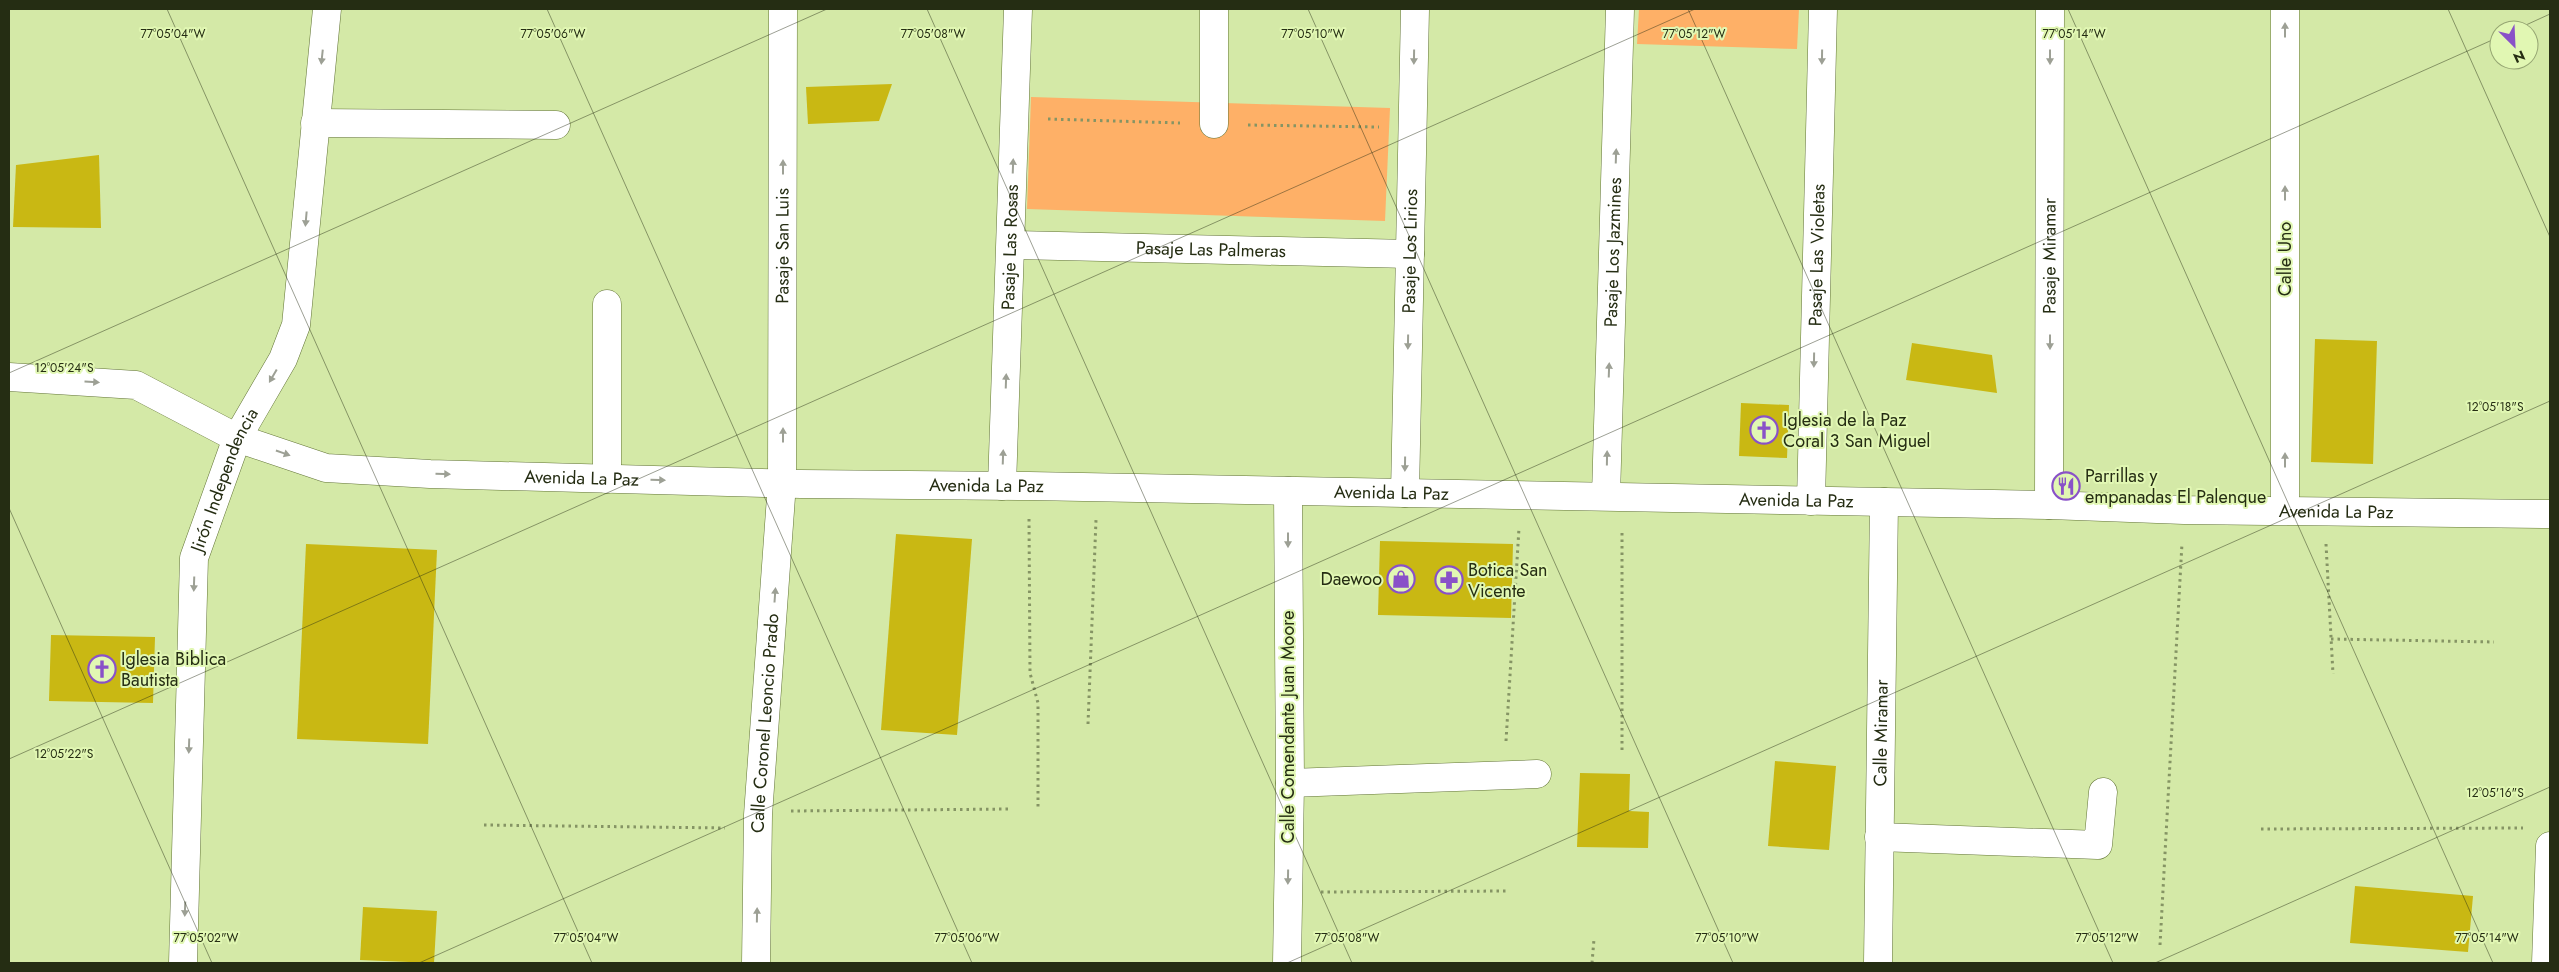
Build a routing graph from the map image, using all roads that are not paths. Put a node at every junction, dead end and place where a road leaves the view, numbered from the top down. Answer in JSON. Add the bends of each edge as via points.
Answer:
{"nodes":[{"id":1,"x":328,"y":9,"type":"edge"},
{"id":2,"x":783,"y":9,"type":"edge"},
{"id":3,"x":1018,"y":9,"type":"edge"},
{"id":4,"x":1214,"y":9,"type":"edge"},
{"id":5,"x":1415,"y":9,"type":"edge"},
{"id":6,"x":1620,"y":9,"type":"edge"},
{"id":7,"x":1823,"y":9,"type":"edge"},
{"id":8,"x":2050,"y":9,"type":"edge"},
{"id":9,"x":2285,"y":9,"type":"edge"},
{"id":10,"x":315,"y":124,"type":"junction"},
{"id":11,"x":1214,"y":124,"type":"dead end"},
{"id":12,"x":556,"y":125,"type":"dead end"},
{"id":13,"x":1011,"y":245,"type":"junction"},
{"id":14,"x":1410,"y":254,"type":"junction"},
{"id":15,"x":608,"y":304,"type":"dead end"},
{"id":16,"x":9,"y":377,"type":"edge"},
{"id":17,"x":237,"y":438,"type":"junction"},
{"id":18,"x":607,"y":479,"type":"junction"},
{"id":19,"x":782,"y":484,"type":"junction"},
{"id":20,"x":1016,"y":486,"type":"junction"},
{"id":21,"x":1288,"y":491,"type":"junction"},
{"id":22,"x":1405,"y":493,"type":"junction"},
{"id":23,"x":1614,"y":497,"type":"junction"},
{"id":24,"x":1811,"y":501,"type":"junction"},
{"id":25,"x":1884,"y":502,"type":"junction"},
{"id":26,"x":2049,"y":505,"type":"junction"},
{"id":27,"x":2285,"y":509,"type":"junction"},
{"id":28,"x":2550,"y":514,"type":"edge"},
{"id":29,"x":1537,"y":774,"type":"dead end"},
{"id":30,"x":1290,"y":783,"type":"junction"},
{"id":31,"x":2103,"y":792,"type":"dead end"},
{"id":32,"x":1880,"y":837,"type":"junction"},
{"id":33,"x":2550,"y":846,"type":"edge"},
{"id":34,"x":183,"y":963,"type":"edge"},
{"id":35,"x":756,"y":963,"type":"edge"},
{"id":36,"x":1287,"y":963,"type":"edge"},
{"id":37,"x":1878,"y":963,"type":"edge"},
{"id":38,"x":2546,"y":963,"type":"edge"}],
"edges":[{"from":1,"to":10,"type":"street","name":"Jirón Independencia","one_way":true},
{"from":19,"to":2,"type":"street","name":"Pasaje San Luis","one_way":true},
{"from":13,"to":3,"type":"street","name":"Pasaje Las Rosas","one_way":true},
{"from":4,"to":11,"type":"street"},
{"from":5,"to":14,"type":"street","name":"Pasaje Los Lirios","one_way":true},
{"from":23,"to":6,"type":"street","name":"Pasaje Los Jazmines","one_way":true},
{"from":7,"to":24,"type":"street","name":"Pasaje Las Violetas","one_way":true},
{"from":8,"to":26,"type":"street","name":"Pasaje Miramar","one_way":true},
{"from":27,"to":9,"type":"street","name":"Calle Uno","one_way":true},
{"from":10,"to":12,"type":"street"},
{"from":10,"to":17,"type":"street","name":"Jirón Independencia","one_way":true,"via":[[296,325],[283,360]]},
{"from":13,"to":14,"type":"street","name":"Pasaje Las Palmeras"},
{"from":20,"to":13,"type":"street","name":"Pasaje Las Rosas","one_way":true},
{"from":14,"to":22,"type":"street","name":"Pasaje Los Lirios","one_way":true},
{"from":15,"to":18,"type":"street"},
{"from":16,"to":17,"type":"street","name":"Avenida La Paz","one_way":true,"via":[[136,384]]},
{"from":17,"to":18,"type":"street","name":"Avenida La Paz","one_way":true,"via":[[326,468]]},
{"from":17,"to":34,"type":"street","name":"Jirón Independencia","one_way":true,"via":[[194,558]]},
{"from":18,"to":19,"type":"street","name":"Avenida La Paz","one_way":true},
{"from":19,"to":20,"type":"street","name":"Avenida La Paz"},
{"from":35,"to":19,"type":"street","name":"Calle Coronel Leoncio Prado","one_way":true,"via":[[758,815]]},
{"from":20,"to":21,"type":"street","name":"Avenida La Paz"},
{"from":21,"to":22,"type":"street","name":"Avenida La Paz"},
{"from":21,"to":30,"type":"street","name":"Calle Comendante Juan Moore","one_way":true},
{"from":22,"to":23,"type":"street","name":"Avenida La Paz"},
{"from":23,"to":24,"type":"street","name":"Avenida La Paz"},
{"from":24,"to":25,"type":"street","name":"Avenida La Paz"},
{"from":25,"to":26,"type":"street","name":"Avenida La Paz"},
{"from":25,"to":32,"type":"street","name":"Calle Miramar"},
{"from":26,"to":27,"type":"street","name":"Avenida La Paz","via":[[2184,510]]},
{"from":27,"to":28,"type":"street","name":"Avenida La Paz"},
{"from":29,"to":30,"type":"street"},
{"from":30,"to":36,"type":"street","name":"Calle Comendante Juan Moore","one_way":true},
{"from":31,"to":32,"type":"street","via":[[2098,845]]},
{"from":32,"to":37,"type":"street","name":"Calle Miramar"},
{"from":33,"to":38,"type":"street"}]}
